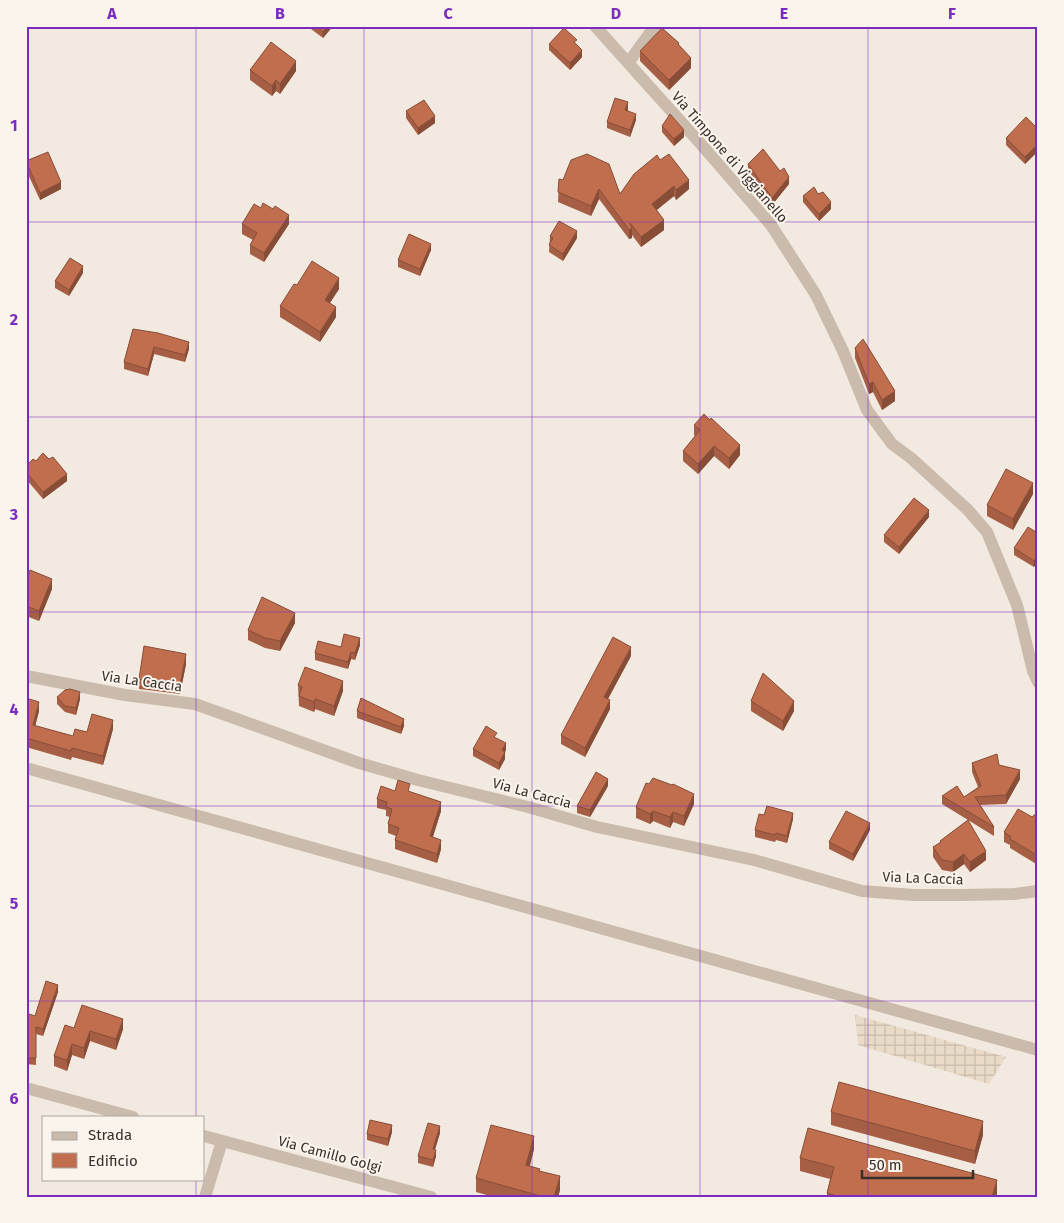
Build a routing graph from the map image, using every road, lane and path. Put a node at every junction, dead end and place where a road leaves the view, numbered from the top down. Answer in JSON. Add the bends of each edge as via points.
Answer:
{"nodes":[{"id":1,"x":595,"y":26,"type":"edge"},
{"id":2,"x":655,"y":26,"type":"edge"},
{"id":3,"x":628,"y":63,"type":"junction"},
{"id":4,"x":26,"y":676,"type":"edge"},
{"id":5,"x":1038,"y":682,"type":"edge"},
{"id":6,"x":26,"y":768,"type":"edge"},
{"id":7,"x":1038,"y":891,"type":"edge"},
{"id":8,"x":1038,"y":1050,"type":"edge"},
{"id":9,"x":26,"y":1088,"type":"edge"},
{"id":10,"x":129,"y":1116,"type":"edge"},
{"id":11,"x":205,"y":1136,"type":"edge"},
{"id":12,"x":222,"y":1141,"type":"junction"},
{"id":13,"x":205,"y":1197,"type":"edge"},
{"id":14,"x":431,"y":1197,"type":"edge"}],
"edges":[{"from":1,"to":3,"type":"street","name":"Via Timpone di Viggianello"},
{"from":2,"to":3,"type":"street"},
{"from":3,"to":5,"type":"street","name":"Via Timpone di Viggianello","via":[[771,225],[816,295],[867,410],[892,444],[968,510],[986,532],[1017,605]]},
{"from":4,"to":7,"type":"street","name":"Via La Caccia","via":[[125,695],[196,704],[360,763],[418,780],[597,827],[754,860],[862,891],[912,895]]},
{"from":6,"to":8,"type":"street"},
{"from":9,"to":10,"type":"street"},
{"from":11,"to":12,"type":"street","name":"Via Camillo Golgi"},
{"from":12,"to":13,"type":"street"},
{"from":12,"to":14,"type":"street","name":"Via Camillo Golgi"}]}
